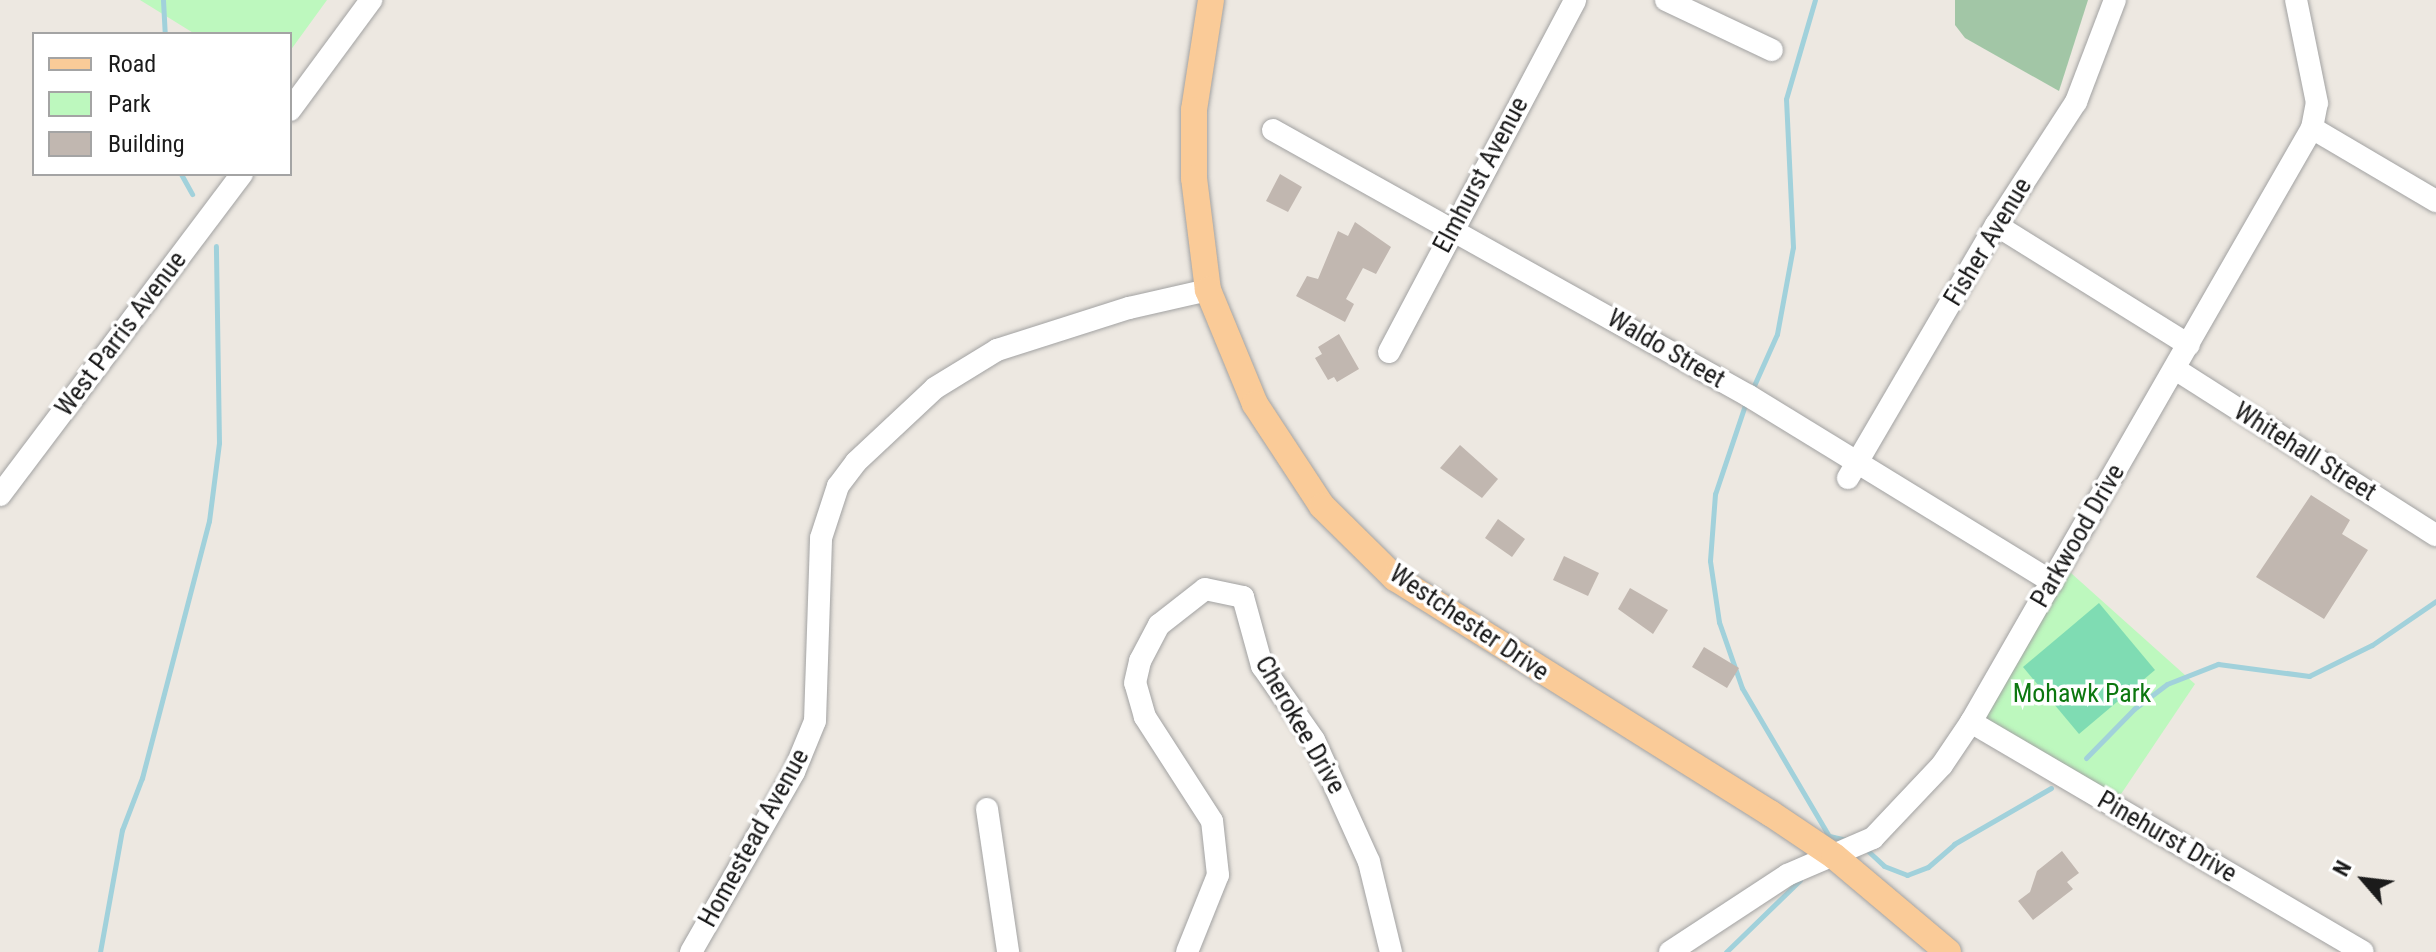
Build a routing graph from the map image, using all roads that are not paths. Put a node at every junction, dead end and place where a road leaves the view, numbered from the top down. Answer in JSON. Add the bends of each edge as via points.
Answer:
{"nodes":[{"id":1,"x":371,"y":0,"type":"edge"},
{"id":2,"x":1211,"y":0,"type":"edge"},
{"id":3,"x":1575,"y":0,"type":"edge"},
{"id":4,"x":1666,"y":0,"type":"edge"},
{"id":5,"x":2115,"y":0,"type":"edge"},
{"id":6,"x":2296,"y":0,"type":"edge"},
{"id":7,"x":1772,"y":50,"type":"dead end"},
{"id":8,"x":292,"y":107,"type":"edge"},
{"id":9,"x":2312,"y":128,"type":"junction"},
{"id":10,"x":1273,"y":130,"type":"dead end"},
{"id":11,"x":240,"y":176,"type":"edge"},
{"id":12,"x":2436,"y":201,"type":"edge"},
{"id":13,"x":1996,"y":225,"type":"junction"},
{"id":14,"x":1453,"y":228,"type":"junction"},
{"id":15,"x":1208,"y":290,"type":"junction"},
{"id":16,"x":2189,"y":345,"type":"junction"},
{"id":17,"x":1389,"y":352,"type":"dead end"},
{"id":18,"x":2175,"y":369,"type":"junction"},
{"id":19,"x":1854,"y":470,"type":"junction"},
{"id":20,"x":0,"y":495,"type":"edge"},
{"id":21,"x":2436,"y":535,"type":"edge"},
{"id":22,"x":2052,"y":582,"type":"junction"},
{"id":23,"x":1971,"y":722,"type":"junction"},
{"id":24,"x":987,"y":809,"type":"dead end"},
{"id":25,"x":1834,"y":856,"type":"junction"},
{"id":26,"x":691,"y":952,"type":"edge"},
{"id":27,"x":1008,"y":952,"type":"edge"},
{"id":28,"x":1187,"y":952,"type":"edge"},
{"id":29,"x":1391,"y":952,"type":"edge"},
{"id":30,"x":1670,"y":952,"type":"edge"},
{"id":31,"x":1948,"y":952,"type":"edge"},
{"id":32,"x":2363,"y":952,"type":"edge"}],
"edges":[{"from":1,"to":8,"type":"street"},
{"from":2,"to":15,"type":"main road","name":"Westchester Drive","via":[[1194,110],[1194,178]]},
{"from":3,"to":14,"type":"street","name":"Elmhurst Avenue"},
{"from":4,"to":7,"type":"street"},
{"from":5,"to":13,"type":"street","name":"Fisher Avenue","via":[[2076,102]]},
{"from":6,"to":9,"type":"street","name":"Parkwood Drive","via":[[2317,103]]},
{"from":9,"to":12,"type":"street"},
{"from":9,"to":16,"type":"street","name":"Parkwood Drive"},
{"from":10,"to":14,"type":"street","name":"Waldo Street"},
{"from":11,"to":20,"type":"street","name":"West Parris Avenue"},
{"from":13,"to":16,"type":"street"},
{"from":13,"to":19,"type":"street","name":"Fisher Avenue"},
{"from":14,"to":17,"type":"street","name":"Elmhurst Avenue"},
{"from":14,"to":19,"type":"street","name":"Waldo Street"},
{"from":15,"to":25,"type":"main road","name":"Westchester Drive","via":[[1255,404],[1322,506],[1395,578]]},
{"from":15,"to":26,"type":"street","name":"Homestead Avenue","via":[[1129,308],[997,350],[935,388],[856,462],[838,486],[821,538],[815,721],[794,772]]},
{"from":16,"to":18,"type":"street","name":"Parkwood Drive"},
{"from":18,"to":21,"type":"street","name":"Whitehall Street"},
{"from":18,"to":22,"type":"street","name":"Parkwood Drive"},
{"from":19,"to":22,"type":"street","name":"Waldo Street"},
{"from":22,"to":23,"type":"street","name":"Parkwood Drive"},
{"from":23,"to":25,"type":"street","name":"Parkwood Drive","via":[[1912,800],[1873,838]]},
{"from":23,"to":32,"type":"street","name":"Pinehurst Drive"},
{"from":24,"to":27,"type":"street"},
{"from":25,"to":30,"type":"street","name":"Parkwood Drive","via":[[1751,896]]},
{"from":25,"to":31,"type":"main road","name":"Westchester Drive"},
{"from":28,"to":29,"type":"street","name":"Cherokee Drive","via":[[1218,875],[1212,821],[1145,717],[1135,683],[1159,625],[1205,589],[1235,594],[1247,605],[1262,666],[1336,782],[1369,862]]}]}
